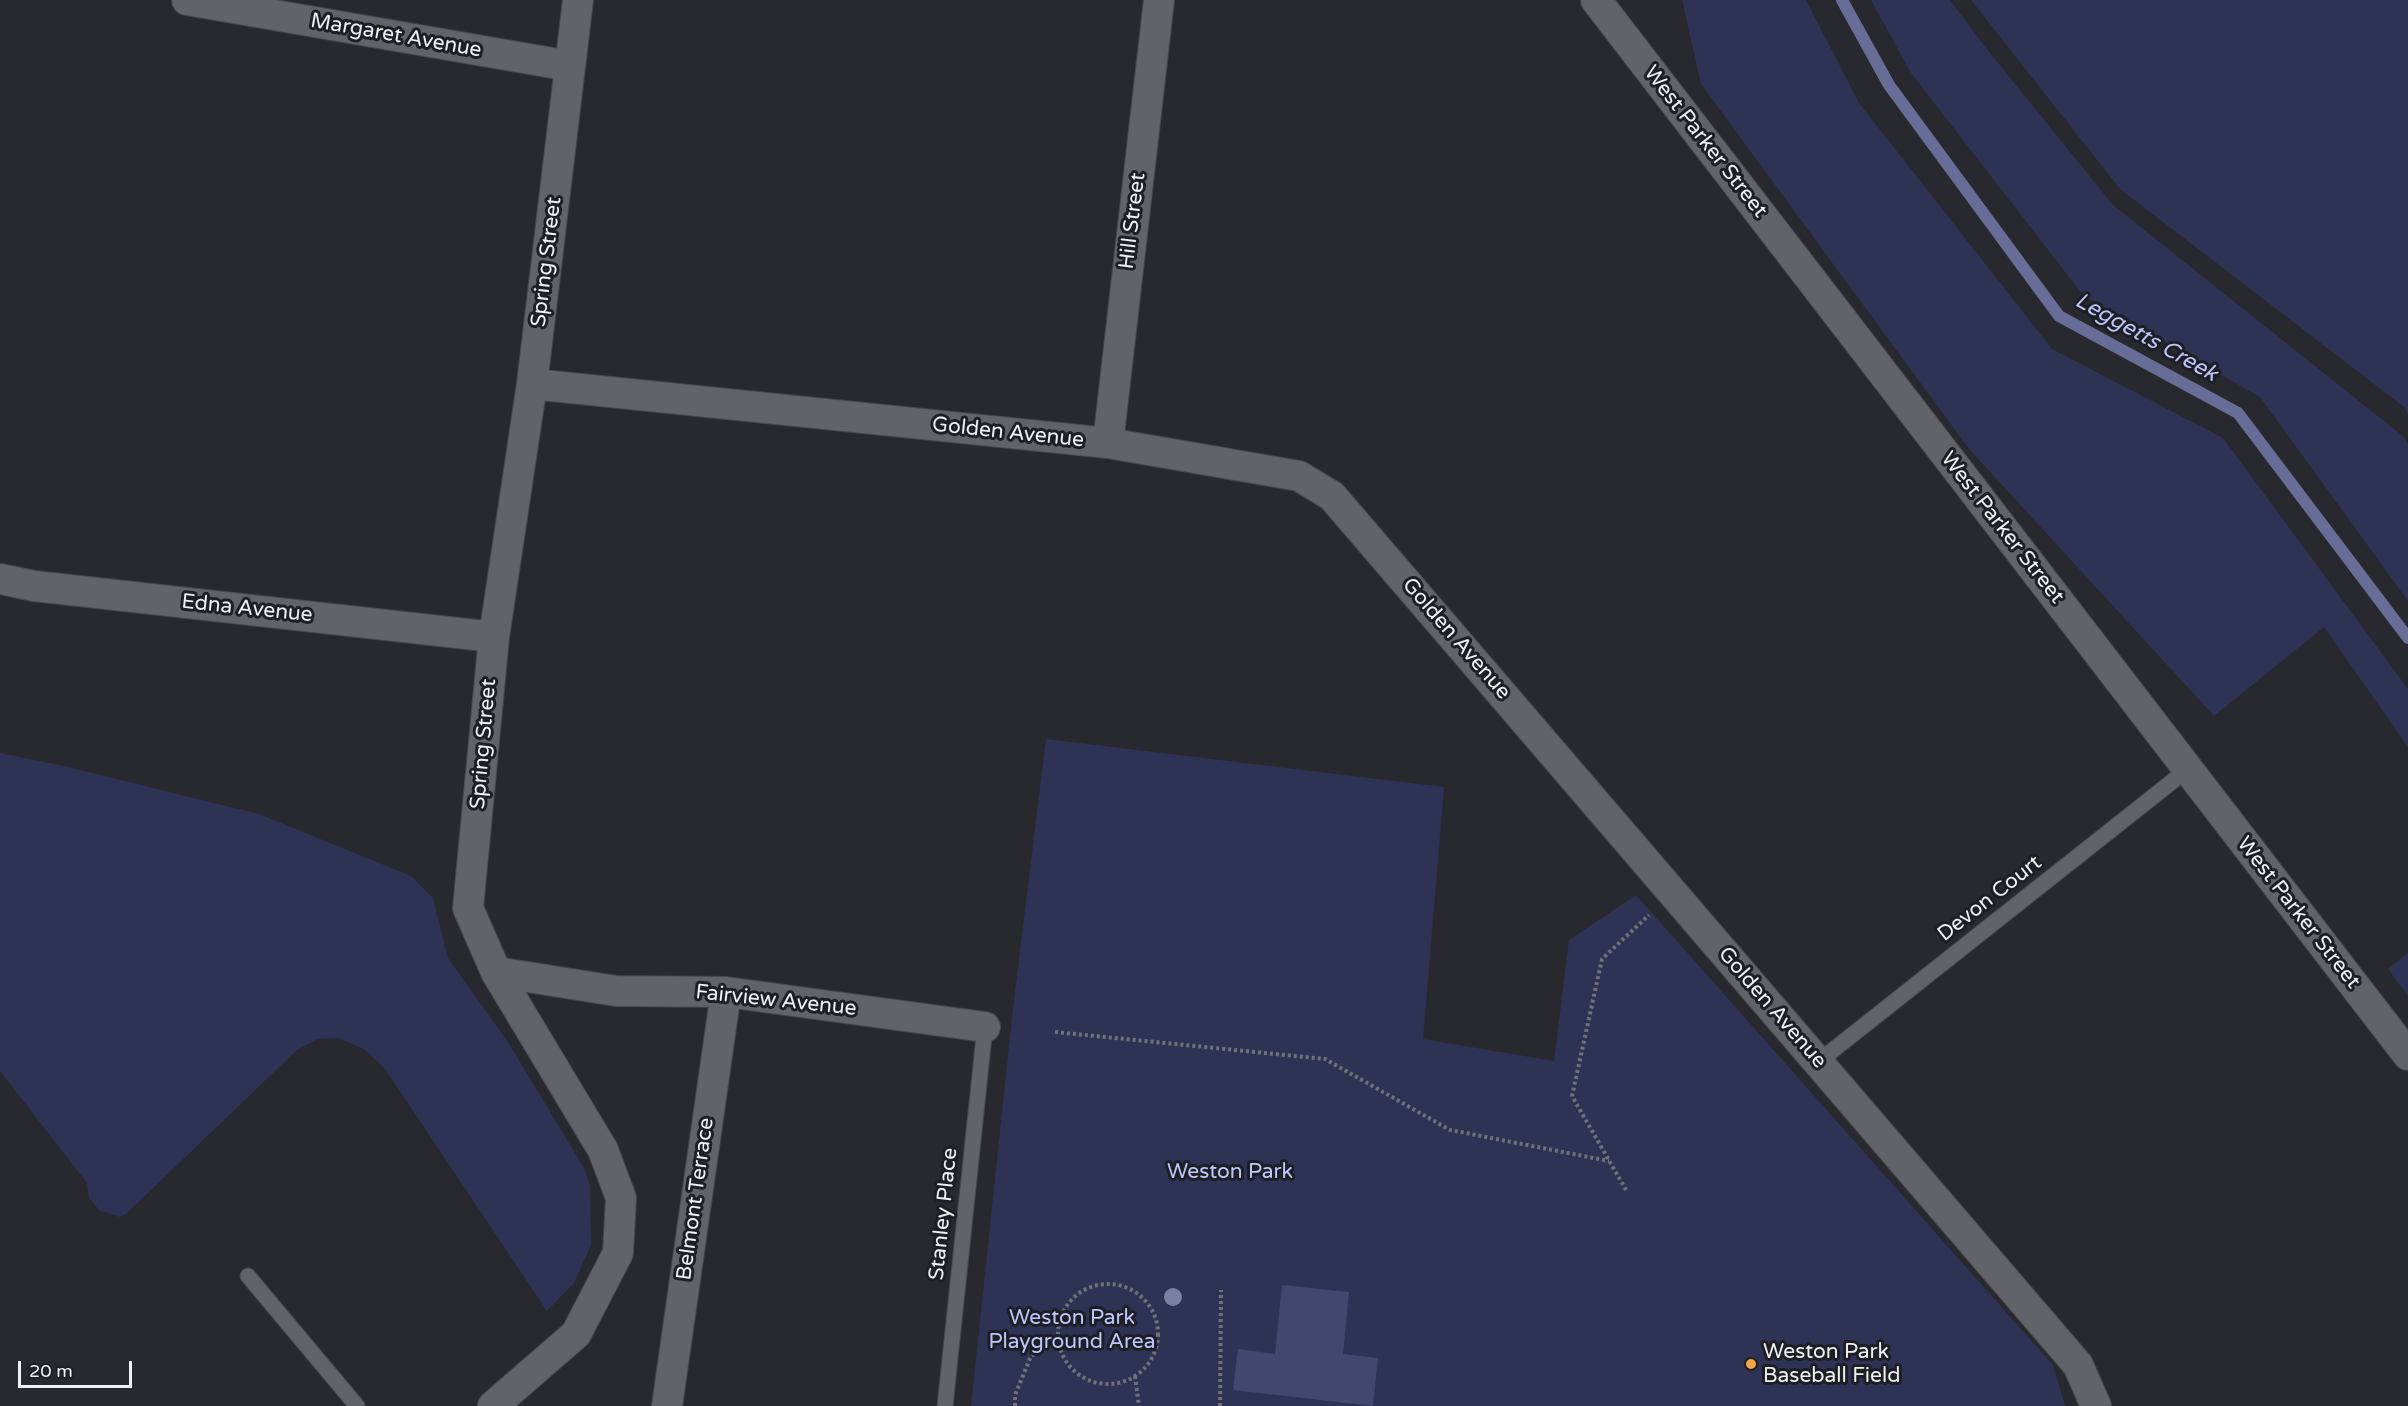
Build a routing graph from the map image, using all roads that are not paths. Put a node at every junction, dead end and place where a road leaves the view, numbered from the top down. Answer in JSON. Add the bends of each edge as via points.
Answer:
{"nodes":[{"id":1,"x":187,"y":0,"type":"edge"},
{"id":2,"x":578,"y":0,"type":"edge"},
{"id":3,"x":1159,"y":0,"type":"edge"},
{"id":4,"x":1596,"y":0,"type":"edge"},
{"id":5,"x":570,"y":66,"type":"junction"},
{"id":6,"x":532,"y":384,"type":"junction"},
{"id":7,"x":1108,"y":443,"type":"junction"},
{"id":8,"x":0,"y":579,"type":"edge"},
{"id":9,"x":494,"y":637,"type":"junction"},
{"id":10,"x":2188,"y":770,"type":"junction"},
{"id":11,"x":496,"y":972,"type":"junction"},
{"id":12,"x":726,"y":992,"type":"junction"},
{"id":13,"x":985,"y":1026,"type":"joint"},
{"id":14,"x":2408,"y":1055,"type":"edge"},
{"id":15,"x":1818,"y":1062,"type":"junction"},
{"id":16,"x":248,"y":1276,"type":"dead end"},
{"id":17,"x":357,"y":1406,"type":"edge"},
{"id":18,"x":493,"y":1406,"type":"edge"},
{"id":19,"x":667,"y":1406,"type":"edge"},
{"id":20,"x":945,"y":1406,"type":"edge"},
{"id":21,"x":2096,"y":1406,"type":"edge"}],
"edges":[{"from":1,"to":5,"type":"street","name":"Margaret Avenue"},
{"from":2,"to":5,"type":"street","name":"Spring Street"},
{"from":3,"to":7,"type":"street","name":"Hill Street"},
{"from":4,"to":10,"type":"street","name":"West Parker Street"},
{"from":5,"to":6,"type":"street","name":"Spring Street"},
{"from":6,"to":7,"type":"street","name":"Golden Avenue"},
{"from":6,"to":9,"type":"street","name":"Spring Street"},
{"from":7,"to":15,"type":"street","name":"Golden Avenue","via":[[1299,476],[1332,496]]},
{"from":8,"to":9,"type":"street","name":"Edna Avenue"},
{"from":9,"to":11,"type":"street","name":"Spring Street","via":[[468,909]]},
{"from":10,"to":14,"type":"street","name":"West Parker Street"},
{"from":10,"to":15,"type":"lane","name":"Devon Court"},
{"from":11,"to":12,"type":"street","name":"Fairview Avenue","via":[[616,991]]},
{"from":11,"to":18,"type":"street","name":"Spring Street","via":[[603,1150],[621,1198],[618,1253],[576,1334]]},
{"from":12,"to":13,"type":"street","name":"Fairview Avenue"},
{"from":12,"to":19,"type":"street","name":"Belmont Terrace"},
{"from":13,"to":20,"type":"lane","name":"Stanley Place"},
{"from":15,"to":21,"type":"street","name":"Golden Avenue","via":[[2078,1365]]},
{"from":16,"to":17,"type":"lane"}]}
